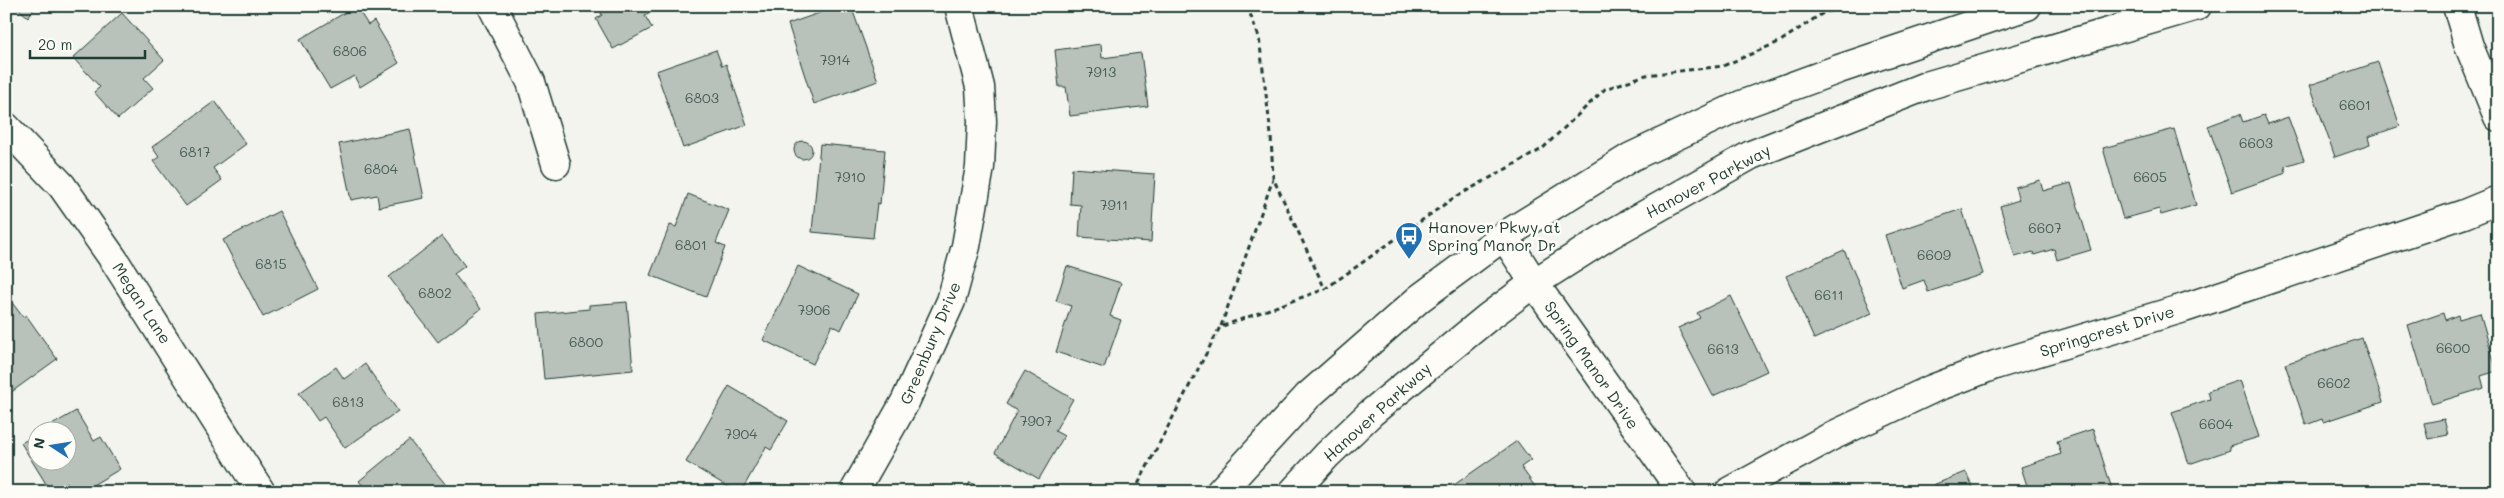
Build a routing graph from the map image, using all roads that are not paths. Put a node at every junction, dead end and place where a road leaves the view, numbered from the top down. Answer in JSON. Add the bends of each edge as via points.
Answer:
{"nodes":[{"id":1,"x":492,"y":6,"type":"edge"},
{"id":2,"x":959,"y":6,"type":"edge"},
{"id":3,"x":2027,"y":6,"type":"edge"},
{"id":4,"x":2197,"y":6,"type":"edge"},
{"id":5,"x":2457,"y":6,"type":"edge"},
{"id":6,"x":2498,"y":117,"type":"edge"},
{"id":7,"x":6,"y":127,"type":"edge"},
{"id":8,"x":556,"y":164,"type":"dead end"},
{"id":9,"x":2498,"y":200,"type":"edge"},
{"id":10,"x":1504,"y":236,"type":"junction"},
{"id":11,"x":1534,"y":284,"type":"junction"},
{"id":12,"x":261,"y":492,"type":"edge"},
{"id":13,"x":854,"y":492,"type":"edge"},
{"id":14,"x":1220,"y":492,"type":"edge"},
{"id":15,"x":1293,"y":492,"type":"edge"},
{"id":16,"x":1682,"y":492,"type":"edge"},
{"id":17,"x":1729,"y":492,"type":"edge"}],
"edges":[{"from":1,"to":8,"type":"street","via":[[531,82]]},
{"from":2,"to":13,"type":"street","name":"Greenbury Drive","via":[[980,87],[982,122],[980,167],[966,246],[951,300],[905,402]]},
{"from":3,"to":10,"type":"street","via":[[1741,105],[1631,157]]},
{"from":4,"to":11,"type":"street","name":"Hanover Parkway","via":[[1926,86],[1751,154],[1610,234]]},
{"from":5,"to":6,"type":"street","via":[[2469,46]]},
{"from":7,"to":12,"type":"street","name":"Megan Lane","via":[[62,186],[114,260]]},
{"from":9,"to":17,"type":"street","name":"Springcrest Drive","via":[[2184,308],[1995,365],[1932,389],[1832,436]]},
{"from":10,"to":11,"type":"street","name":"Spring Manor Drive"},
{"from":10,"to":14,"type":"street","via":[[1420,298],[1308,396]]},
{"from":11,"to":15,"type":"street","name":"Hanover Parkway","via":[[1487,318],[1371,413],[1327,454]]},
{"from":11,"to":16,"type":"street","name":"Spring Manor Drive"}]}
